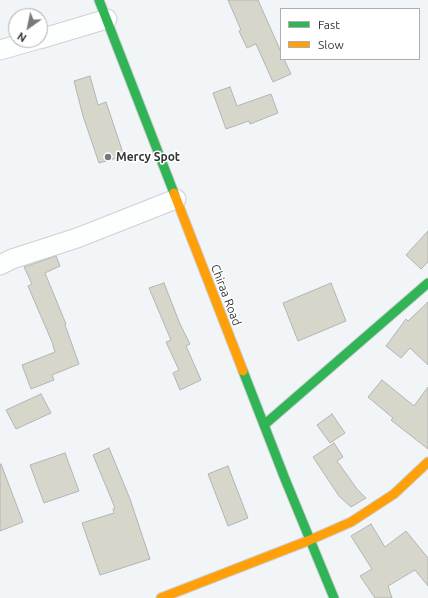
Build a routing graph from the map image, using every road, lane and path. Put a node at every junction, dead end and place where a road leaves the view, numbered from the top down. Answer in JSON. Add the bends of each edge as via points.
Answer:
{"nodes":[{"id":1,"x":99,"y":0,"type":"edge"},
{"id":2,"x":107,"y":20,"type":"junction"},
{"id":3,"x":48,"y":36,"type":"edge"},
{"id":4,"x":176,"y":199,"type":"junction"},
{"id":5,"x":0,"y":265,"type":"edge"},
{"id":6,"x":428,"y":283,"type":"edge"},
{"id":7,"x":264,"y":425,"type":"junction"},
{"id":8,"x":428,"y":462,"type":"edge"},
{"id":9,"x":310,"y":540,"type":"junction"},
{"id":10,"x":161,"y":598,"type":"edge"},
{"id":11,"x":334,"y":598,"type":"edge"}],
"edges":[{"from":1,"to":2,"type":"main road","name":"Chiraa Road"},
{"from":2,"to":3,"type":"street"},
{"from":2,"to":4,"type":"main road","name":"Chiraa Road"},
{"from":4,"to":5,"type":"street"},
{"from":4,"to":7,"type":"main road","name":"Chiraa Road"},
{"from":6,"to":7,"type":"main road"},
{"from":7,"to":9,"type":"main road","name":"Chiraa Road"},
{"from":8,"to":9,"type":"main road","via":[[394,494],[351,522]]},
{"from":9,"to":10,"type":"main road"},
{"from":9,"to":11,"type":"main road","name":"Chiraa Road"}]}
